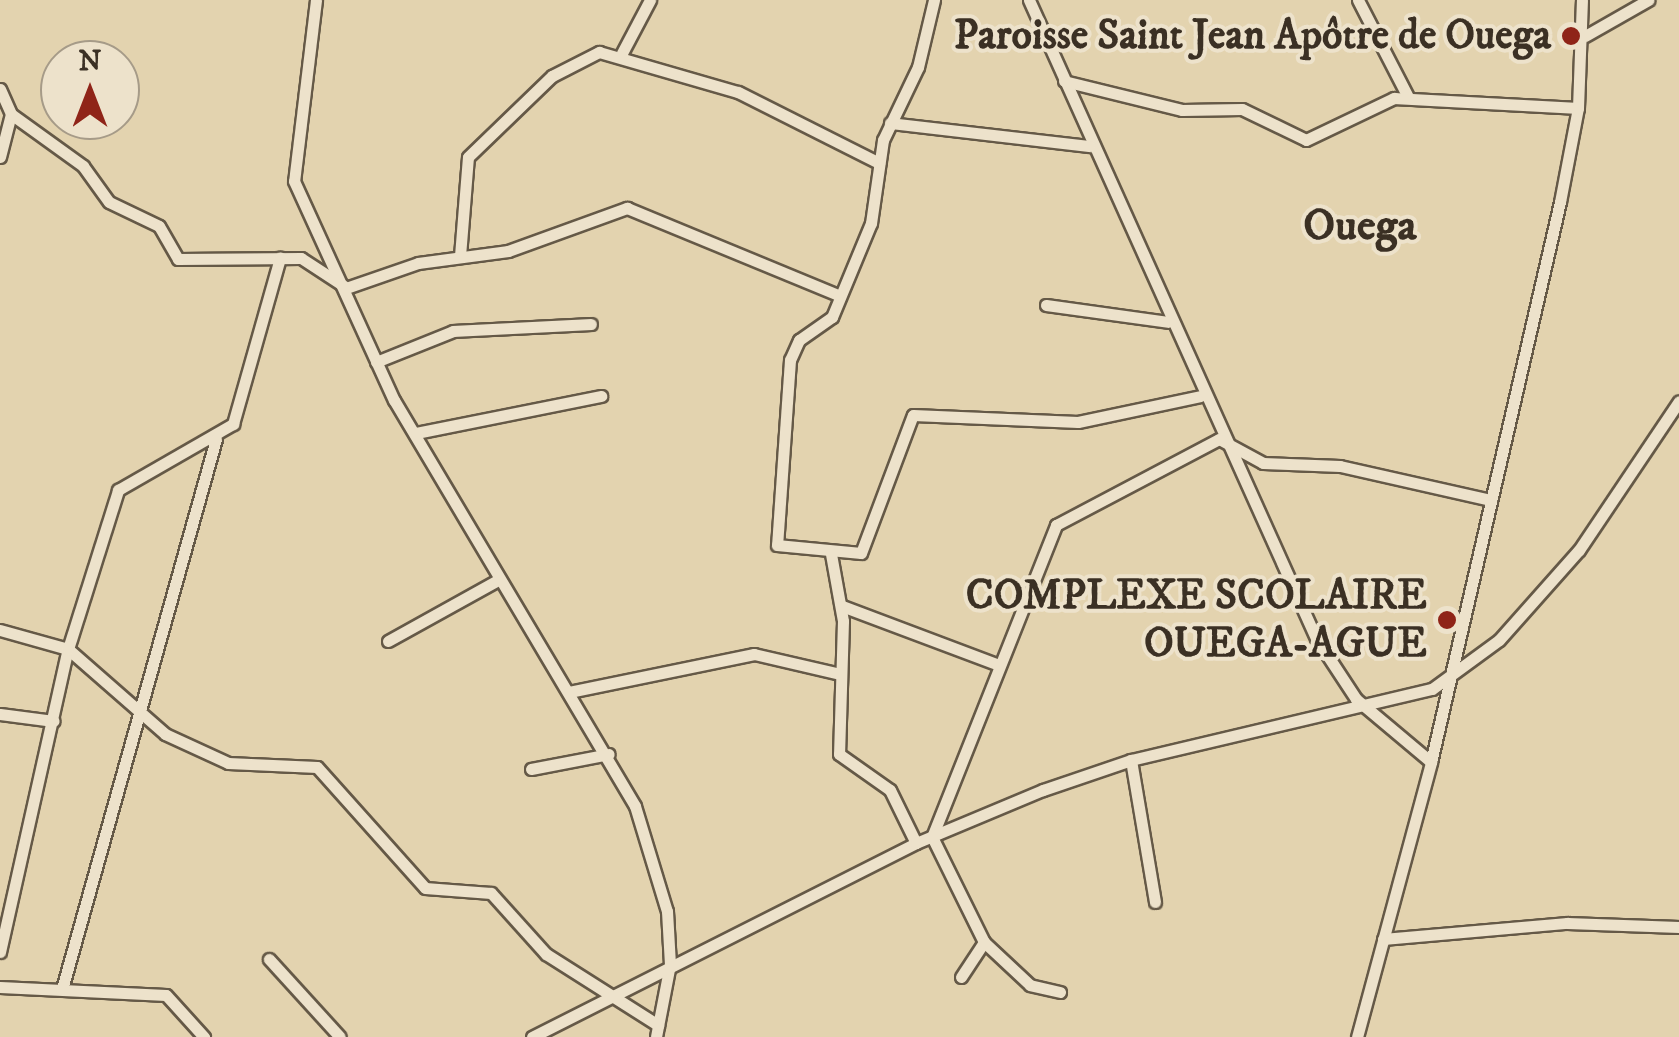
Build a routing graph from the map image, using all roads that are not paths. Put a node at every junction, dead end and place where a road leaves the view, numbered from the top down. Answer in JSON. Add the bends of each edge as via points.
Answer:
{"nodes":[{"id":1,"x":316,"y":0,"type":"edge"},
{"id":2,"x":650,"y":0,"type":"edge"},
{"id":3,"x":934,"y":0,"type":"edge"},
{"id":4,"x":1029,"y":0,"type":"edge"},
{"id":5,"x":1358,"y":0,"type":"edge"},
{"id":6,"x":1582,"y":0,"type":"edge"},
{"id":7,"x":1648,"y":0,"type":"edge"},
{"id":8,"x":1585,"y":36,"type":"junction"},
{"id":9,"x":622,"y":52,"type":"junction"},
{"id":10,"x":1064,"y":81,"type":"junction"},
{"id":11,"x":0,"y":89,"type":"edge"},
{"id":12,"x":1408,"y":97,"type":"junction"},
{"id":13,"x":1578,"y":108,"type":"junction"},
{"id":14,"x":7,"y":120,"type":"edge"},
{"id":15,"x":890,"y":123,"type":"junction"},
{"id":16,"x":1090,"y":146,"type":"junction"},
{"id":17,"x":0,"y":157,"type":"edge"},
{"id":18,"x":879,"y":163,"type":"junction"},
{"id":19,"x":460,"y":256,"type":"junction"},
{"id":20,"x":280,"y":258,"type":"junction"},
{"id":21,"x":346,"y":288,"type":"junction"},
{"id":22,"x":838,"y":295,"type":"junction"},
{"id":23,"x":1046,"y":305,"type":"dead end"},
{"id":24,"x":1168,"y":322,"type":"junction"},
{"id":25,"x":591,"y":324,"type":"dead end"},
{"id":26,"x":376,"y":362,"type":"junction"},
{"id":27,"x":601,"y":396,"type":"dead end"},
{"id":28,"x":1200,"y":396,"type":"junction"},
{"id":29,"x":1679,"y":401,"type":"edge"},
{"id":30,"x":416,"y":432,"type":"junction"},
{"id":31,"x":216,"y":439,"type":"junction"},
{"id":32,"x":1219,"y":439,"type":"junction"},
{"id":33,"x":1492,"y":500,"type":"junction"},
{"id":34,"x":831,"y":554,"type":"junction"},
{"id":35,"x":498,"y":580,"type":"junction"},
{"id":36,"x":842,"y":606,"type":"junction"},
{"id":37,"x":0,"y":630,"type":"edge"},
{"id":38,"x":388,"y":641,"type":"dead end"},
{"id":39,"x":68,"y":649,"type":"junction"},
{"id":40,"x":1000,"y":665,"type":"junction"},
{"id":41,"x":840,"y":674,"type":"junction"},
{"id":42,"x":1448,"y":680,"type":"junction"},
{"id":43,"x":569,"y":692,"type":"junction"},
{"id":44,"x":137,"y":706,"type":"junction"},
{"id":45,"x":1371,"y":710,"type":"junction"},
{"id":46,"x":0,"y":714,"type":"edge"},
{"id":47,"x":54,"y":721,"type":"junction"},
{"id":48,"x":609,"y":754,"type":"junction"},
{"id":49,"x":1131,"y":760,"type":"junction"},
{"id":50,"x":1431,"y":762,"type":"junction"},
{"id":51,"x":530,"y":769,"type":"dead end"},
{"id":52,"x":932,"y":837,"type":"junction"},
{"id":53,"x":916,"y":843,"type":"junction"},
{"id":54,"x":1155,"y":902,"type":"dead end"},
{"id":55,"x":1679,"y":927,"type":"edge"},
{"id":56,"x":1383,"y":939,"type":"junction"},
{"id":57,"x":984,"y":942,"type":"junction"},
{"id":58,"x":0,"y":952,"type":"edge"},
{"id":59,"x":269,"y":959,"type":"dead end"},
{"id":60,"x":670,"y":964,"type":"junction"},
{"id":61,"x":960,"y":977,"type":"dead end"},
{"id":62,"x":0,"y":987,"type":"edge"},
{"id":63,"x":62,"y":989,"type":"junction"},
{"id":64,"x":1060,"y":992,"type":"dead end"},
{"id":65,"x":608,"y":997,"type":"junction"},
{"id":66,"x":657,"y":1031,"type":"edge"},
{"id":67,"x":204,"y":1037,"type":"edge"},
{"id":68,"x":340,"y":1037,"type":"edge"},
{"id":69,"x":532,"y":1037,"type":"edge"},
{"id":70,"x":1356,"y":1037,"type":"edge"}],
"edges":[{"from":1,"to":21,"type":"street","via":[[292,165]]},
{"from":2,"to":9,"type":"street"},
{"from":3,"to":15,"type":"street","via":[[918,68]]},
{"from":4,"to":10,"type":"street"},
{"from":5,"to":12,"type":"street"},
{"from":6,"to":8,"type":"street"},
{"from":7,"to":8,"type":"street"},
{"from":8,"to":13,"type":"street"},
{"from":9,"to":18,"type":"street","via":[[738,92]]},
{"from":9,"to":19,"type":"street","via":[[599,52],[552,76],[476,148],[464,171]]},
{"from":10,"to":12,"type":"street","via":[[1182,110],[1242,109],[1306,140],[1379,101]]},
{"from":10,"to":16,"type":"street"},
{"from":11,"to":14,"type":"street"},
{"from":12,"to":13,"type":"street"},
{"from":13,"to":33,"type":"street"},
{"from":14,"to":17,"type":"street"},
{"from":14,"to":20,"type":"street","via":[[83,166],[109,202],[158,226],[178,259]]},
{"from":15,"to":16,"type":"street"},
{"from":15,"to":18,"type":"street"},
{"from":16,"to":24,"type":"street"},
{"from":18,"to":22,"type":"street","via":[[876,211]]},
{"from":19,"to":21,"type":"street"},
{"from":19,"to":22,"type":"street","via":[[508,251],[606,212],[637,209]]},
{"from":20,"to":21,"type":"street","via":[[310,261]]},
{"from":20,"to":31,"type":"street","via":[[244,403]]},
{"from":21,"to":26,"type":"street"},
{"from":22,"to":34,"type":"street","via":[[832,317],[798,340],[790,360],[775,540]]},
{"from":23,"to":24,"type":"street"},
{"from":24,"to":28,"type":"street"},
{"from":25,"to":26,"type":"street","via":[[454,331]]},
{"from":26,"to":30,"type":"street"},
{"from":27,"to":30,"type":"street"},
{"from":28,"to":32,"type":"street"},
{"from":28,"to":34,"type":"street","via":[[1078,422],[913,415],[865,548]]},
{"from":29,"to":42,"type":"street","via":[[1579,550],[1499,640]]},
{"from":30,"to":35,"type":"street"},
{"from":31,"to":39,"type":"street","via":[[118,490]]},
{"from":31,"to":44,"type":"street"},
{"from":32,"to":33,"type":"street","via":[[1263,463],[1340,466]]},
{"from":32,"to":40,"type":"street","via":[[1056,525]]},
{"from":32,"to":45,"type":"street","via":[[1330,662]]},
{"from":33,"to":42,"type":"street"},
{"from":34,"to":36,"type":"street"},
{"from":35,"to":38,"type":"street"},
{"from":35,"to":43,"type":"street"},
{"from":36,"to":40,"type":"street"},
{"from":36,"to":41,"type":"street"},
{"from":37,"to":39,"type":"street"},
{"from":39,"to":44,"type":"street"},
{"from":39,"to":47,"type":"street"},
{"from":40,"to":52,"type":"street"},
{"from":41,"to":43,"type":"street","via":[[754,654]]},
{"from":41,"to":53,"type":"street","via":[[839,754],[890,790]]},
{"from":42,"to":45,"type":"street"},
{"from":42,"to":50,"type":"street"},
{"from":43,"to":48,"type":"street"},
{"from":44,"to":63,"type":"street"},
{"from":44,"to":65,"type":"street","via":[[165,734],[238,767],[317,767],[424,888],[492,893],[532,942]]},
{"from":45,"to":49,"type":"street"},
{"from":45,"to":50,"type":"street"},
{"from":46,"to":47,"type":"street"},
{"from":47,"to":58,"type":"street"},
{"from":48,"to":51,"type":"street"},
{"from":48,"to":60,"type":"street","via":[[658,866]]},
{"from":49,"to":52,"type":"street"},
{"from":49,"to":54,"type":"street"},
{"from":50,"to":56,"type":"street"},
{"from":52,"to":53,"type":"street"},
{"from":52,"to":57,"type":"street"},
{"from":53,"to":60,"type":"street"},
{"from":55,"to":56,"type":"street","via":[[1567,923]]},
{"from":56,"to":70,"type":"street"},
{"from":57,"to":61,"type":"street"},
{"from":57,"to":64,"type":"street","via":[[1030,985]]},
{"from":59,"to":68,"type":"street"},
{"from":60,"to":65,"type":"street"},
{"from":60,"to":66,"type":"street"},
{"from":62,"to":63,"type":"street"},
{"from":63,"to":67,"type":"street","via":[[166,995]]},
{"from":65,"to":66,"type":"street"},
{"from":65,"to":69,"type":"street"}]}
